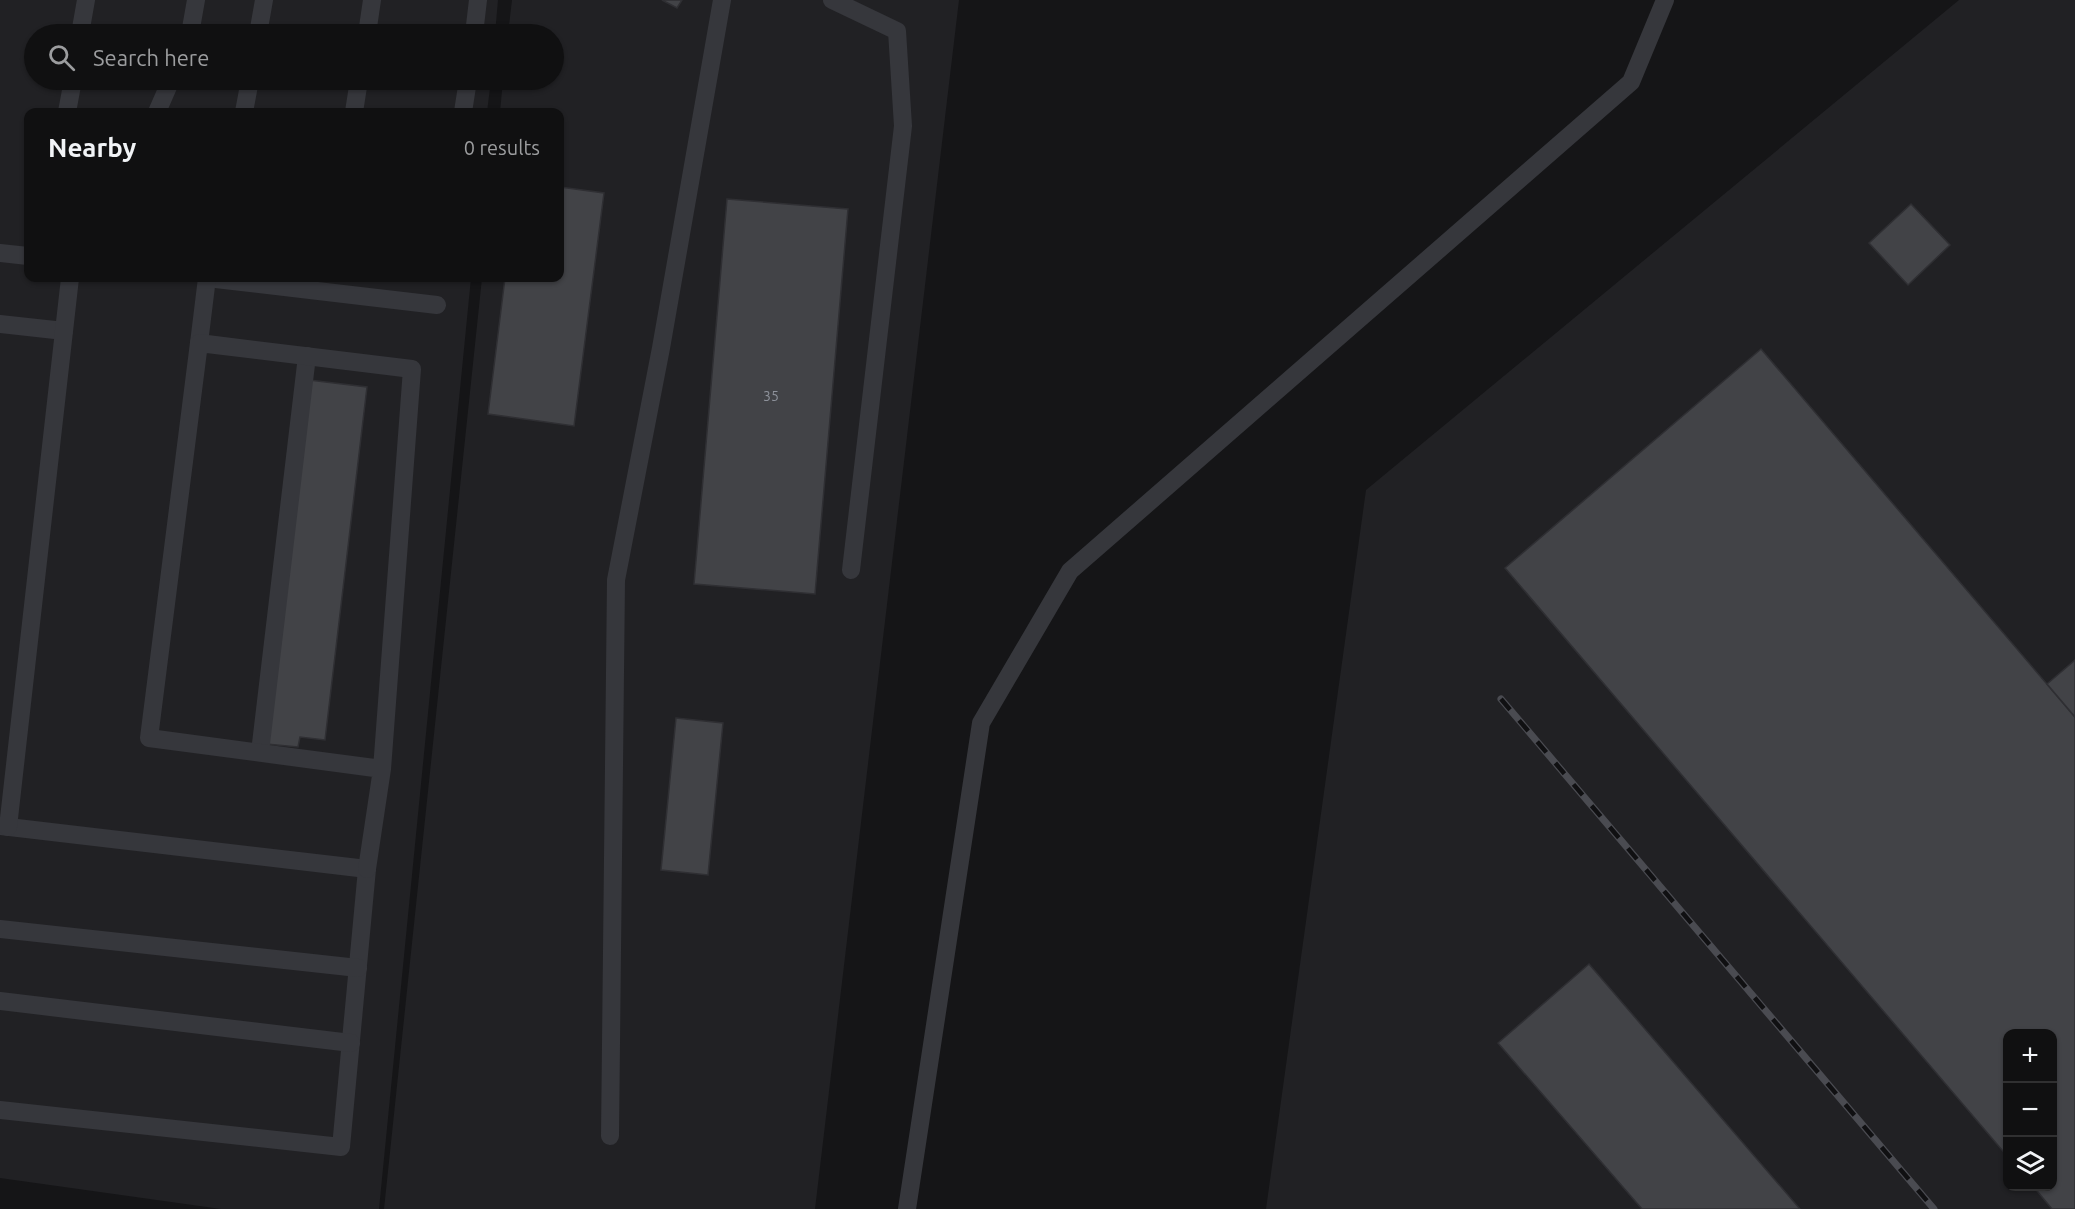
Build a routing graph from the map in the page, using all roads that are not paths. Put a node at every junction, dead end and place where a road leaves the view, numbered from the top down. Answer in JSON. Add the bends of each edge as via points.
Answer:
{"nodes":[{"id":1,"x":86,"y":0,"type":"edge"},
{"id":2,"x":196,"y":0,"type":"edge"},
{"id":3,"x":264,"y":0,"type":"edge"},
{"id":4,"x":372,"y":0,"type":"edge"},
{"id":5,"x":478,"y":0,"type":"edge"},
{"id":6,"x":722,"y":0,"type":"edge"},
{"id":7,"x":832,"y":0,"type":"edge"},
{"id":8,"x":1665,"y":0,"type":"edge"},
{"id":9,"x":82,"y":24,"type":"edge"},
{"id":10,"x":194,"y":24,"type":"edge"},
{"id":11,"x":260,"y":24,"type":"edge"},
{"id":12,"x":368,"y":24,"type":"edge"},
{"id":13,"x":475,"y":24,"type":"edge"},
{"id":14,"x":71,"y":90,"type":"edge"},
{"id":15,"x":167,"y":90,"type":"edge"},
{"id":16,"x":248,"y":90,"type":"edge"},
{"id":17,"x":357,"y":90,"type":"edge"},
{"id":18,"x":466,"y":90,"type":"edge"},
{"id":19,"x":68,"y":108,"type":"edge"},
{"id":20,"x":159,"y":108,"type":"edge"},
{"id":21,"x":245,"y":108,"type":"edge"},
{"id":22,"x":355,"y":108,"type":"edge"},
{"id":23,"x":464,"y":108,"type":"edge"},
{"id":24,"x":0,"y":253,"type":"edge"},
{"id":25,"x":24,"y":256,"type":"edge"},
{"id":26,"x":70,"y":282,"type":"edge"},
{"id":27,"x":207,"y":282,"type":"edge"},
{"id":28,"x":241,"y":282,"type":"edge"},
{"id":29,"x":437,"y":305,"type":"dead end"},
{"id":30,"x":0,"y":324,"type":"edge"},
{"id":31,"x":64,"y":331,"type":"junction"},
{"id":32,"x":199,"y":343,"type":"junction"},
{"id":33,"x":307,"y":356,"type":"junction"},
{"id":34,"x":851,"y":570,"type":"dead end"},
{"id":35,"x":260,"y":752,"type":"junction"},
{"id":36,"x":382,"y":769,"type":"junction"},
{"id":37,"x":4,"y":827,"type":"edge"},
{"id":38,"x":367,"y":868,"type":"junction"},
{"id":39,"x":0,"y":929,"type":"edge"},
{"id":40,"x":358,"y":968,"type":"junction"},
{"id":41,"x":0,"y":1001,"type":"edge"},
{"id":42,"x":351,"y":1043,"type":"junction"},
{"id":43,"x":0,"y":1110,"type":"edge"},
{"id":44,"x":610,"y":1136,"type":"dead end"},
{"id":45,"x":906,"y":1209,"type":"edge"}],
"edges":[{"from":1,"to":9,"type":"lane"},
{"from":2,"to":10,"type":"lane"},
{"from":3,"to":11,"type":"lane"},
{"from":4,"to":12,"type":"lane"},
{"from":5,"to":13,"type":"lane"},
{"from":6,"to":44,"type":"lane","via":[[662,348],[616,580]]},
{"from":7,"to":34,"type":"lane","via":[[897,31],[903,126]]},
{"from":8,"to":45,"type":"lane","via":[[1631,82],[1070,571],[981,723]]},
{"from":14,"to":19,"type":"lane"},
{"from":15,"to":20,"type":"lane"},
{"from":16,"to":21,"type":"lane"},
{"from":17,"to":22,"type":"lane"},
{"from":18,"to":23,"type":"lane"},
{"from":24,"to":25,"type":"lane"},
{"from":26,"to":31,"type":"lane"},
{"from":27,"to":32,"type":"lane"},
{"from":28,"to":29,"type":"lane"},
{"from":30,"to":31,"type":"lane"},
{"from":31,"to":37,"type":"lane"},
{"from":32,"to":33,"type":"lane"},
{"from":32,"to":35,"type":"lane","via":[[149,738]]},
{"from":33,"to":35,"type":"lane"},
{"from":33,"to":36,"type":"lane","via":[[411,369]]},
{"from":35,"to":36,"type":"lane"},
{"from":36,"to":38,"type":"lane"},
{"from":37,"to":38,"type":"lane"},
{"from":38,"to":40,"type":"lane"},
{"from":39,"to":40,"type":"lane"},
{"from":40,"to":42,"type":"lane"},
{"from":41,"to":42,"type":"lane"},
{"from":42,"to":43,"type":"lane","via":[[341,1147]]}]}
